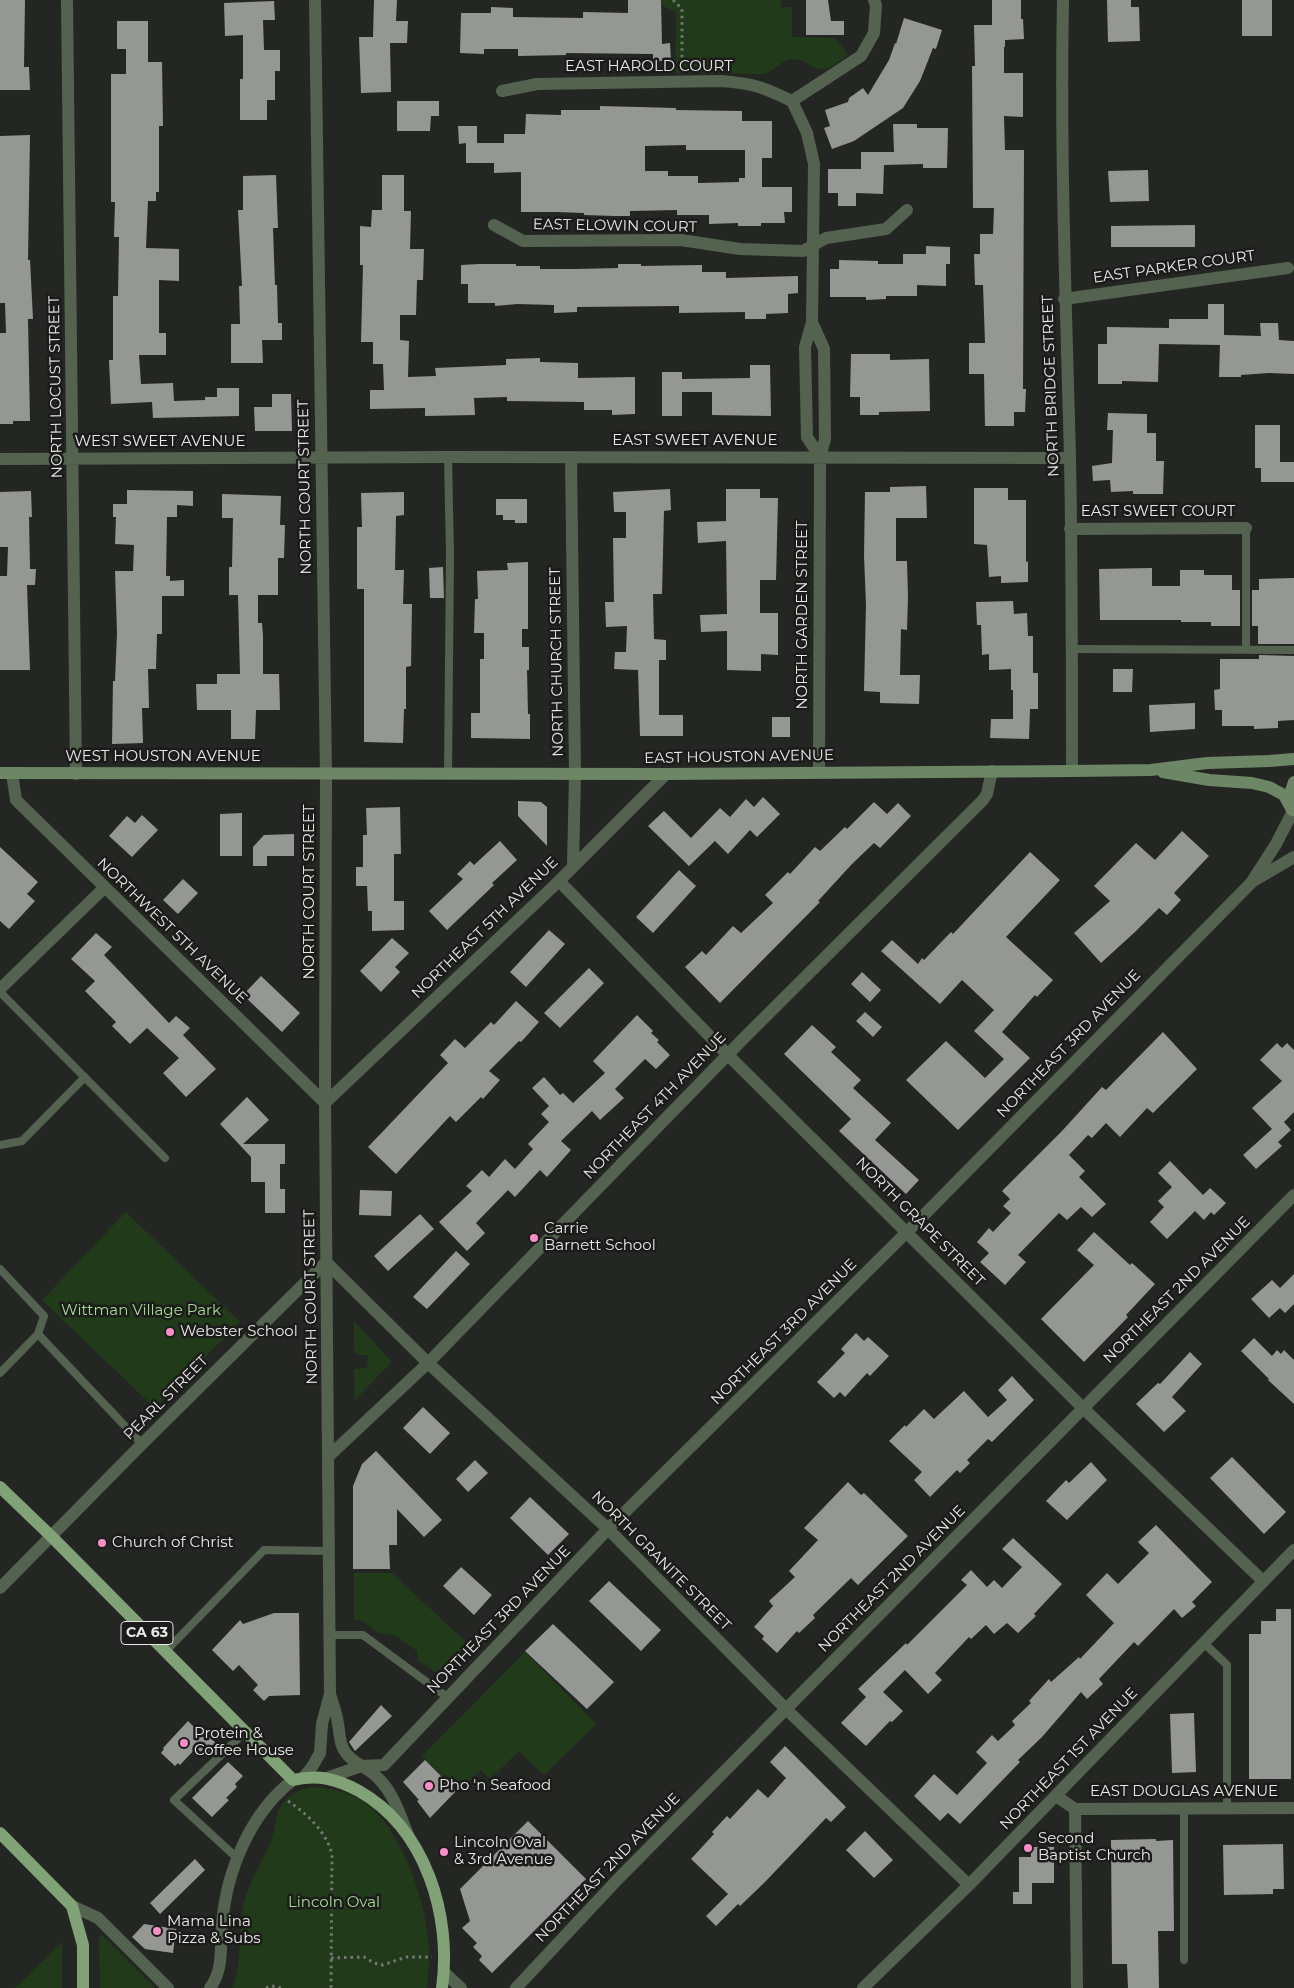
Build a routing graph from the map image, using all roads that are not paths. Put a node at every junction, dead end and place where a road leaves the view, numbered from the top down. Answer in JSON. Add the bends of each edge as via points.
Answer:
{"nodes":[{"id":1,"x":67,"y":0,"type":"edge"},
{"id":2,"x":315,"y":0,"type":"edge"},
{"id":3,"x":874,"y":0,"type":"edge"},
{"id":4,"x":1063,"y":0,"type":"edge"},
{"id":5,"x":502,"y":91,"type":"dead end"},
{"id":6,"x":792,"y":101,"type":"junction"},
{"id":7,"x":907,"y":210,"type":"dead end"},
{"id":8,"x":494,"y":225,"type":"dead end"},
{"id":9,"x":814,"y":245,"type":"junction"},
{"id":10,"x":1288,"y":268,"type":"dead end"},
{"id":11,"x":1064,"y":299,"type":"junction"},
{"id":12,"x":812,"y":322,"type":"junction"},
{"id":13,"x":321,"y":457,"type":"junction"},
{"id":14,"x":448,"y":457,"type":"junction"},
{"id":15,"x":571,"y":457,"type":"junction"},
{"id":16,"x":820,"y":457,"type":"junction"},
{"id":17,"x":1070,"y":458,"type":"junction"},
{"id":18,"x":0,"y":459,"type":"edge"},
{"id":19,"x":73,"y":459,"type":"junction"},
{"id":20,"x":1070,"y":528,"type":"junction"},
{"id":21,"x":1246,"y":528,"type":"joint"},
{"id":22,"x":1072,"y":649,"type":"junction"},
{"id":23,"x":1246,"y":650,"type":"junction"},
{"id":24,"x":1294,"y":650,"type":"edge"},
{"id":25,"x":1294,"y":759,"type":"edge"},
{"id":26,"x":1151,"y":770,"type":"junction"},
{"id":27,"x":992,"y":771,"type":"junction"},
{"id":28,"x":1072,"y":771,"type":"junction"},
{"id":29,"x":819,"y":772,"type":"junction"},
{"id":30,"x":6,"y":773,"type":"edge"},
{"id":31,"x":76,"y":774,"type":"junction"},
{"id":32,"x":326,"y":774,"type":"junction"},
{"id":33,"x":448,"y":774,"type":"junction"},
{"id":34,"x":575,"y":774,"type":"junction"},
{"id":35,"x":666,"y":774,"type":"junction"},
{"id":36,"x":1294,"y":782,"type":"edge"},
{"id":37,"x":1293,"y":814,"type":"edge"},
{"id":38,"x":1294,"y":857,"type":"edge"},
{"id":39,"x":573,"y":867,"type":"junction"},
{"id":40,"x":559,"y":881,"type":"junction"},
{"id":41,"x":1251,"y":883,"type":"junction"},
{"id":42,"x":104,"y":888,"type":"junction"},
{"id":43,"x":0,"y":991,"type":"edge"},
{"id":44,"x":728,"y":1055,"type":"junction"},
{"id":45,"x":85,"y":1077,"type":"junction"},
{"id":46,"x":325,"y":1103,"type":"junction"},
{"id":47,"x":0,"y":1145,"type":"edge"},
{"id":48,"x":165,"y":1158,"type":"dead end"},
{"id":49,"x":1294,"y":1195,"type":"edge"},
{"id":50,"x":907,"y":1232,"type":"junction"},
{"id":51,"x":326,"y":1262,"type":"junction"},
{"id":52,"x":0,"y":1269,"type":"edge"},
{"id":53,"x":38,"y":1334,"type":"junction"},
{"id":54,"x":428,"y":1363,"type":"junction"},
{"id":55,"x":0,"y":1373,"type":"edge"},
{"id":56,"x":1083,"y":1408,"type":"junction"},
{"id":57,"x":142,"y":1444,"type":"junction"},
{"id":58,"x":329,"y":1456,"type":"junction"},
{"id":59,"x":0,"y":1487,"type":"edge"},
{"id":60,"x":608,"y":1529,"type":"junction"},
{"id":61,"x":51,"y":1536,"type":"junction"},
{"id":62,"x":1294,"y":1550,"type":"edge"},
{"id":63,"x":329,"y":1551,"type":"junction"},
{"id":64,"x":1263,"y":1581,"type":"junction"},
{"id":65,"x":0,"y":1588,"type":"edge"},
{"id":66,"x":330,"y":1635,"type":"junction"},
{"id":67,"x":1204,"y":1643,"type":"junction"},
{"id":68,"x":165,"y":1652,"type":"junction"},
{"id":69,"x":330,"y":1694,"type":"junction"},
{"id":70,"x":447,"y":1697,"type":"junction"},
{"id":71,"x":786,"y":1709,"type":"junction"},
{"id":72,"x":245,"y":1732,"type":"junction"},
{"id":73,"x":384,"y":1765,"type":"junction"},
{"id":74,"x":361,"y":1766,"type":"junction"},
{"id":75,"x":327,"y":1778,"type":"junction"},
{"id":76,"x":298,"y":1779,"type":"junction"},
{"id":77,"x":385,"y":1786,"type":"junction"},
{"id":78,"x":1056,"y":1796,"type":"junction"},
{"id":79,"x":1184,"y":1808,"type":"junction"},
{"id":80,"x":1227,"y":1808,"type":"junction"},
{"id":81,"x":1294,"y":1808,"type":"edge"},
{"id":82,"x":1075,"y":1809,"type":"junction"},
{"id":83,"x":0,"y":1833,"type":"edge"},
{"id":84,"x":410,"y":1841,"type":"junction"},
{"id":85,"x":237,"y":1858,"type":"junction"},
{"id":86,"x":969,"y":1886,"type":"junction"},
{"id":87,"x":72,"y":1906,"type":"junction"},
{"id":88,"x":1184,"y":1960,"type":"dead end"},
{"id":89,"x":444,"y":1972,"type":"junction"},
{"id":90,"x":83,"y":1988,"type":"edge"},
{"id":91,"x":168,"y":1988,"type":"edge"},
{"id":92,"x":210,"y":1988,"type":"edge"},
{"id":93,"x":442,"y":1988,"type":"edge"},
{"id":94,"x":461,"y":1988,"type":"edge"},
{"id":95,"x":516,"y":1988,"type":"edge"},
{"id":96,"x":863,"y":1988,"type":"edge"},
{"id":97,"x":1076,"y":1988,"type":"edge"}],
"edges":[{"from":1,"to":19,"type":"street","name":"NORTH LOCUST STREET"},
{"from":2,"to":13,"type":"street","name":"NORTH COURT STREET"},
{"from":3,"to":6,"type":"street","via":[[874,33],[861,56]]},
{"from":4,"to":11,"type":"street","name":"NORTH BRIDGE STREET"},
{"from":5,"to":6,"type":"street","name":"EAST HAROLD COURT","via":[[537,84],[743,83],[765,87]]},
{"from":6,"to":9,"type":"street","name":"NORTH GARDEN STREET","via":[[807,133],[814,164]]},
{"from":7,"to":9,"type":"street","name":"EAST ELOWIN COURT","via":[[886,229],[826,238]]},
{"from":8,"to":9,"type":"street","name":"EAST ELOWIN COURT","via":[[523,241],[681,240],[740,250],[803,251]]},
{"from":9,"to":12,"type":"street","name":"NORTH GARDEN STREET"},
{"from":10,"to":11,"type":"street","name":"EAST PARKER COURT"},
{"from":11,"to":17,"type":"street","name":"NORTH BRIDGE STREET"},
{"from":12,"to":16,"type":"street","name":"NORTH GARDEN STREET","via":[[824,349],[825,439]]},
{"from":12,"to":16,"type":"street","name":"NORTH GARDEN STREET","via":[[805,347],[807,437]]},
{"from":13,"to":14,"type":"street","name":"EAST SWEET AVENUE"},
{"from":13,"to":19,"type":"street","name":"WEST SWEET AVENUE"},
{"from":13,"to":32,"type":"street","name":"NORTH COURT STREET"},
{"from":14,"to":15,"type":"street","name":"EAST SWEET AVENUE"},
{"from":14,"to":33,"type":"lane"},
{"from":15,"to":16,"type":"street","name":"EAST SWEET AVENUE"},
{"from":15,"to":34,"type":"street","name":"NORTH CHURCH STREET"},
{"from":16,"to":17,"type":"street","name":"EAST SWEET AVENUE"},
{"from":16,"to":29,"type":"street","name":"NORTH GARDEN STREET"},
{"from":17,"to":20,"type":"street","name":"NORTH BRIDGE STREET"},
{"from":18,"to":19,"type":"street","name":"WEST SWEET AVENUE"},
{"from":19,"to":31,"type":"street","name":"NORTH LOCUST STREET"},
{"from":20,"to":21,"type":"street","name":"EAST SWEET COURT"},
{"from":20,"to":22,"type":"street","name":"NORTH BRIDGE STREET"},
{"from":21,"to":23,"type":"lane"},
{"from":22,"to":23,"type":"lane"},
{"from":22,"to":28,"type":"street","name":"NORTH BRIDGE STREET"},
{"from":23,"to":24,"type":"lane"},
{"from":25,"to":26,"type":"main road","name":"EAST HOUSTON AVENUE","via":[[1207,762]]},
{"from":26,"to":28,"type":"main road","name":"EAST HOUSTON AVENUE"},
{"from":26,"to":37,"type":"main road","name":"EAST HOUSTON AVENUE","via":[[1269,787],[1284,795]]},
{"from":27,"to":28,"type":"main road","name":"EAST HOUSTON AVENUE"},
{"from":27,"to":29,"type":"main road","name":"EAST HOUSTON AVENUE"},
{"from":27,"to":44,"type":"street","name":"NORTHEAST 4TH AVENUE","via":[[983,800]]},
{"from":29,"to":35,"type":"main road","name":"EAST HOUSTON AVENUE"},
{"from":30,"to":31,"type":"main road","name":"WEST HOUSTON AVENUE"},
{"from":30,"to":42,"type":"street","name":"NORTHWEST 5TH AVENUE","via":[[16,800]]},
{"from":31,"to":32,"type":"main road","name":"WEST HOUSTON AVENUE"},
{"from":32,"to":33,"type":"main road","name":"EAST HOUSTON AVENUE"},
{"from":32,"to":46,"type":"street","name":"NORTH COURT STREET"},
{"from":33,"to":34,"type":"main road","name":"EAST HOUSTON AVENUE"},
{"from":34,"to":35,"type":"main road","name":"EAST HOUSTON AVENUE"},
{"from":34,"to":39,"type":"street","name":"NORTH CHURCH STREET"},
{"from":35,"to":39,"type":"street","name":"NORTHEAST 5TH AVENUE"},
{"from":36,"to":37,"type":"main road","via":[[1291,791]]},
{"from":37,"to":41,"type":"street","name":"NORTHEAST 3RD AVENUE"},
{"from":38,"to":41,"type":"street","name":"NORTHEAST 3RD AVENUE"},
{"from":39,"to":40,"type":"street","name":"NORTHEAST 5TH AVENUE"},
{"from":40,"to":44,"type":"street","name":"NORTH GRAPE STREET"},
{"from":40,"to":46,"type":"street","name":"NORTHEAST 5TH AVENUE"},
{"from":41,"to":50,"type":"street","name":"NORTHEAST 3RD AVENUE"},
{"from":42,"to":43,"type":"street"},
{"from":42,"to":46,"type":"street","name":"NORTHWEST 5TH AVENUE"},
{"from":43,"to":45,"type":"lane"},
{"from":44,"to":50,"type":"street","name":"NORTH GRAPE STREET"},
{"from":44,"to":54,"type":"street","name":"NORTHEAST 4TH AVENUE"},
{"from":45,"to":47,"type":"lane","via":[[22,1140]]},
{"from":45,"to":48,"type":"lane"},
{"from":46,"to":51,"type":"street","name":"NORTH COURT STREET"},
{"from":49,"to":56,"type":"street","name":"NORTHEAST 2ND AVENUE"},
{"from":50,"to":56,"type":"street","name":"NORTH GRAPE STREET"},
{"from":50,"to":60,"type":"street","name":"NORTHEAST 3RD AVENUE"},
{"from":51,"to":54,"type":"street","name":"NORTH GRANITE STREET"},
{"from":51,"to":57,"type":"street","name":"PEARL STREET"},
{"from":51,"to":58,"type":"street","name":"NORTH COURT STREET"},
{"from":52,"to":53,"type":"lane","via":[[44,1316]]},
{"from":53,"to":55,"type":"lane"},
{"from":53,"to":57,"type":"lane"},
{"from":54,"to":58,"type":"street","name":"NORTHEAST 4TH AVENUE"},
{"from":54,"to":60,"type":"street","name":"NORTH GRANITE STREET"},
{"from":56,"to":64,"type":"street","name":"NORTH GRAPE STREET"},
{"from":56,"to":71,"type":"street","name":"NORTHEAST 2ND AVENUE"},
{"from":57,"to":61,"type":"street","name":"PEARL STREET"},
{"from":58,"to":63,"type":"street","name":"NORTH COURT STREET"},
{"from":59,"to":61,"type":"main road","number":"CA 63"},
{"from":60,"to":70,"type":"street","name":"NORTHEAST 3RD AVENUE"},
{"from":60,"to":71,"type":"street","name":"NORTH GRANITE STREET"},
{"from":61,"to":65,"type":"street","name":"PEARL STREET"},
{"from":61,"to":68,"type":"main road","number":"CA 63"},
{"from":62,"to":64,"type":"street","name":"NORTHEAST 1ST AVENUE"},
{"from":63,"to":66,"type":"street","name":"NORTH COURT STREET"},
{"from":63,"to":68,"type":"lane","via":[[264,1550]]},
{"from":64,"to":67,"type":"street","name":"NORTHEAST 1ST AVENUE"},
{"from":66,"to":69,"type":"street","name":"NORTH COURT STREET"},
{"from":66,"to":70,"type":"lane","via":[[363,1635]]},
{"from":67,"to":78,"type":"street","name":"NORTHEAST 1ST AVENUE"},
{"from":67,"to":80,"type":"lane","via":[[1227,1665]]},
{"from":68,"to":72,"type":"main road","number":"CA 63"},
{"from":69,"to":74,"type":"street","via":[[344,1750]]},
{"from":69,"to":76,"type":"street","name":"NORTH COURT STREET","via":[[322,1724],[320,1753],[312,1767]]},
{"from":70,"to":73,"type":"street","name":"NORTHEAST 3RD AVENUE"},
{"from":71,"to":86,"type":"street","name":"NORTH GRANITE STREET"},
{"from":71,"to":95,"type":"street","name":"NORTHEAST 2ND AVENUE","via":[[618,1879]]},
{"from":72,"to":76,"type":"main road","number":"CA 63"},
{"from":72,"to":85,"type":"lane","via":[[174,1800]]},
{"from":73,"to":74,"type":"street"},
{"from":73,"to":77,"type":"street"},
{"from":74,"to":75,"type":"street"},
{"from":74,"to":77,"type":"street"},
{"from":75,"to":76,"type":"main road"},
{"from":75,"to":84,"type":"main road","via":[[347,1784],[389,1812]]},
{"from":76,"to":85,"type":"street","via":[[277,1792]]},
{"from":77,"to":84,"type":"street","via":[[398,1808]]},
{"from":78,"to":82,"type":"street"},
{"from":78,"to":86,"type":"street","name":"NORTHEAST 1ST AVENUE"},
{"from":79,"to":80,"type":"street","name":"EAST DOUGLAS AVENUE"},
{"from":79,"to":82,"type":"street","name":"EAST DOUGLAS AVENUE"},
{"from":79,"to":88,"type":"lane"},
{"from":80,"to":81,"type":"street","name":"EAST DOUGLAS AVENUE"},
{"from":82,"to":97,"type":"street"},
{"from":83,"to":87,"type":"main road"},
{"from":84,"to":89,"type":"main road","via":[[427,1872],[441,1917]]},
{"from":85,"to":92,"type":"street","via":[[226,1888],[219,1970]]},
{"from":86,"to":96,"type":"street","name":"NORTHEAST 1ST AVENUE"},
{"from":87,"to":90,"type":"main road","via":[[83,1945]]},
{"from":87,"to":91,"type":"street","via":[[98,1918]]},
{"from":89,"to":93,"type":"main road"},
{"from":89,"to":94,"type":"street"}]}
